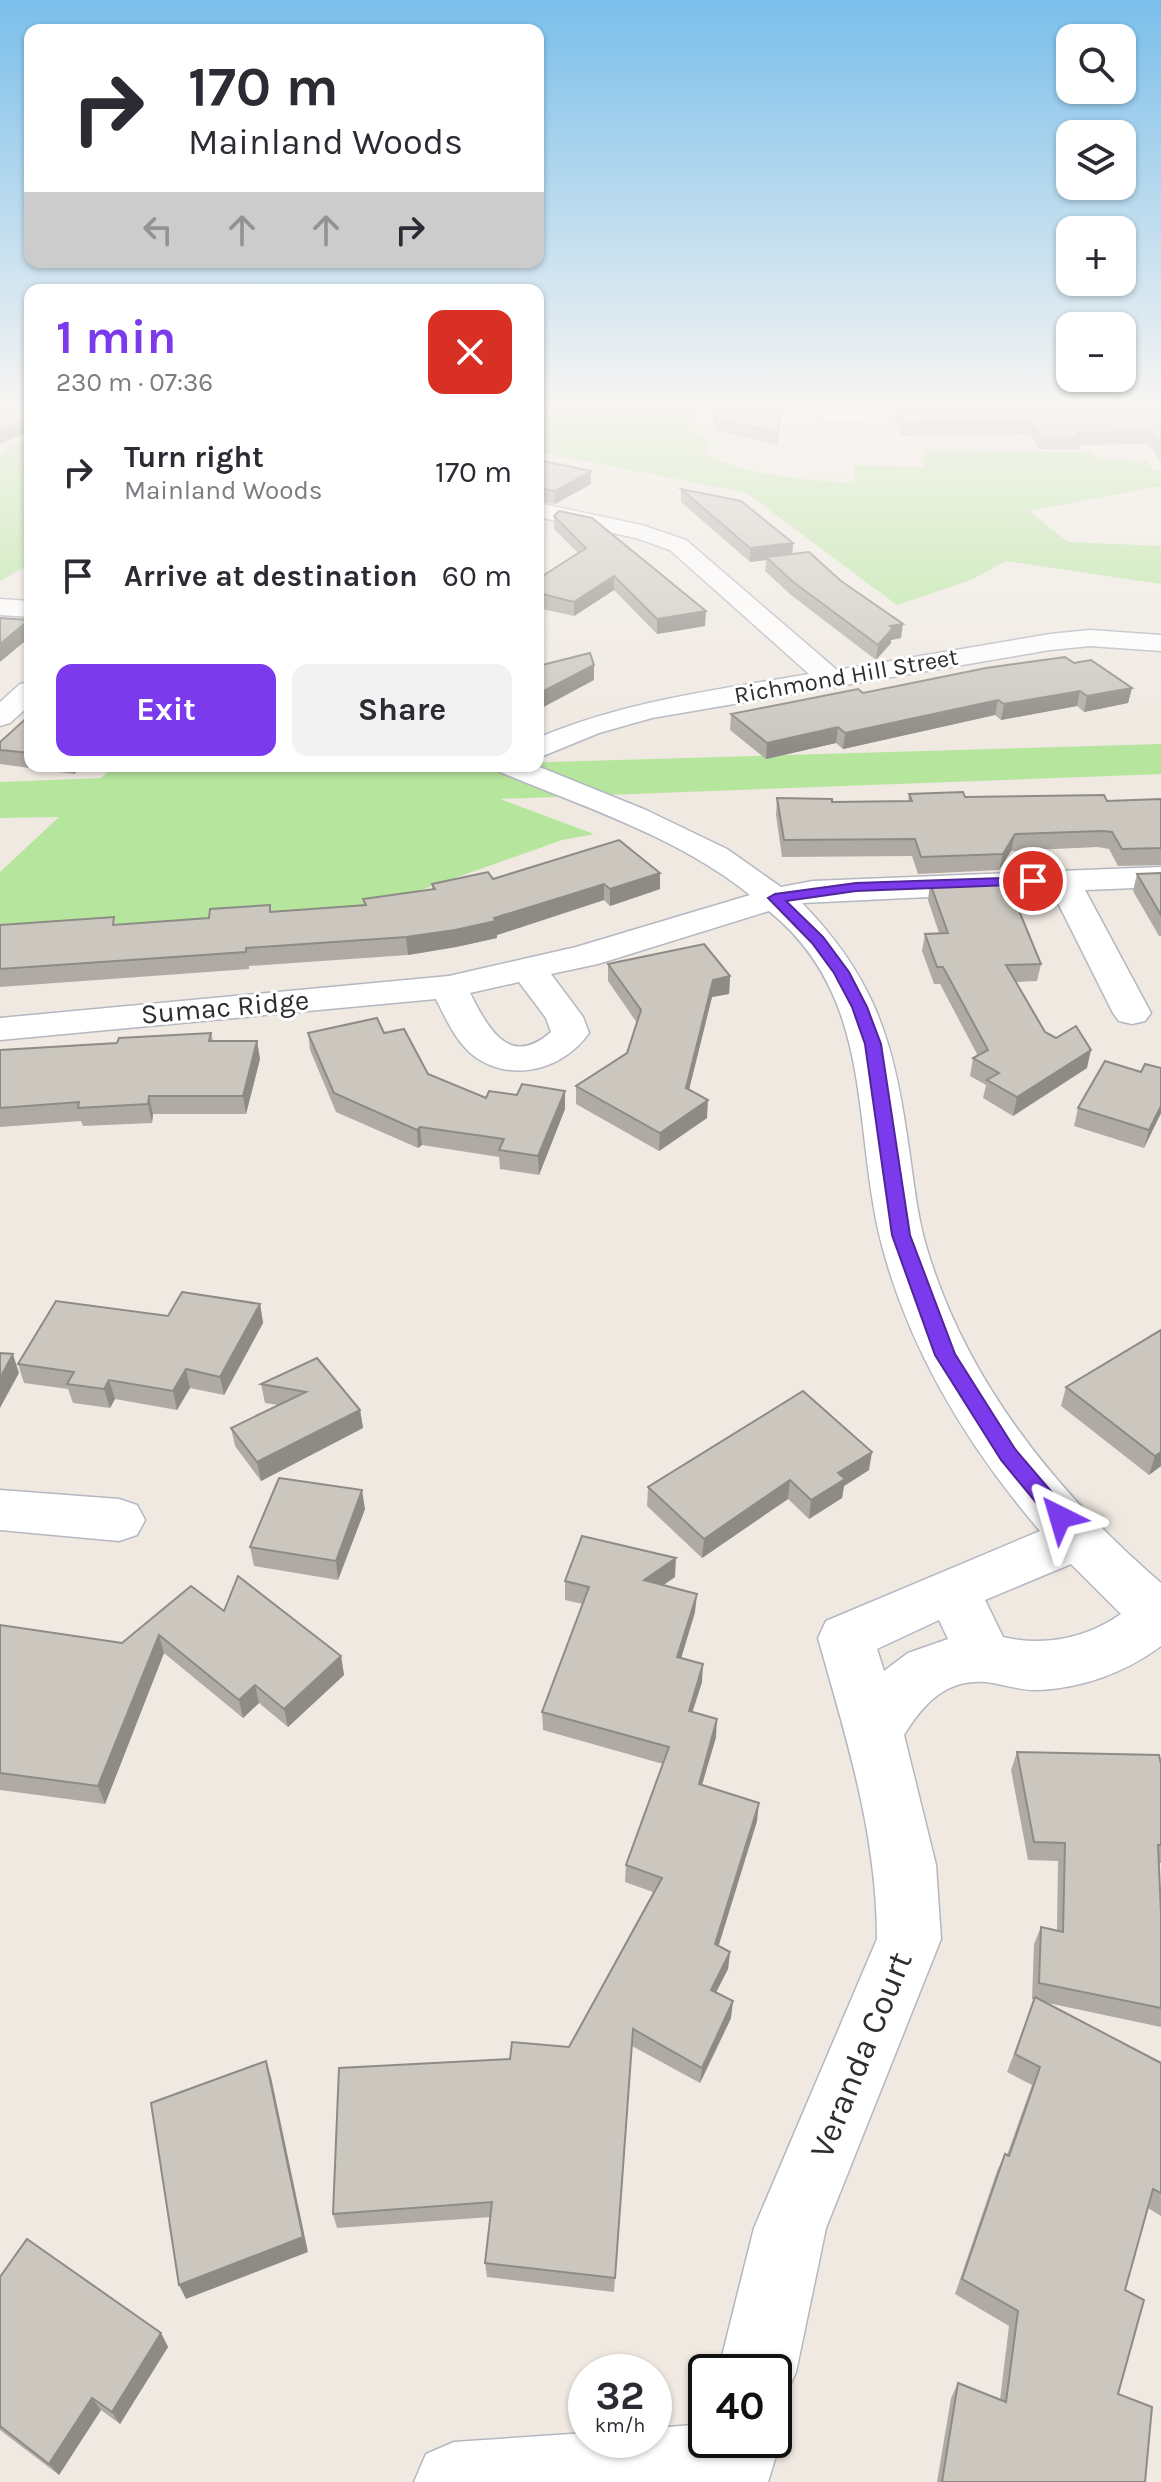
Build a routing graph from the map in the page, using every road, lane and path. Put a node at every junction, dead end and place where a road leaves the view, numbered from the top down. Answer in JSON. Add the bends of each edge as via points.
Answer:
{"nodes":[{"id":1,"x":573,"y":518,"type":"edge"},
{"id":2,"x":583,"y":520,"type":"junction"},
{"id":3,"x":549,"y":540,"type":"dead end"},
{"id":4,"x":0,"y":607,"type":"edge"},
{"id":5,"x":24,"y":609,"type":"edge"},
{"id":6,"x":1161,"y":643,"type":"edge"},
{"id":7,"x":831,"y":679,"type":"junction"},
{"id":8,"x":24,"y":695,"type":"edge"},
{"id":9,"x":0,"y":717,"type":"edge"},
{"id":10,"x":544,"y":746,"type":"edge"},
{"id":11,"x":525,"y":772,"type":"edge"},
{"id":12,"x":1161,"y":877,"type":"edge"},
{"id":13,"x":1063,"y":880,"type":"junction"},
{"id":14,"x":775,"y":898,"type":"junction"},
{"id":15,"x":530,"y":971,"type":"junction"},
{"id":16,"x":449,"y":987,"type":"junction"},
{"id":17,"x":1132,"y":1013,"type":"dead end"},
{"id":18,"x":0,"y":1029,"type":"edge"},
{"id":19,"x":0,"y":1510,"type":"edge"},
{"id":20,"x":119,"y":1520,"type":"dead end"},
{"id":21,"x":1078,"y":1538,"type":"junction"},
{"id":22,"x":953,"y":1591,"type":"junction"},
{"id":23,"x":1156,"y":1604,"type":"edge"},
{"id":24,"x":985,"y":1658,"type":"junction"},
{"id":25,"x":873,"y":1734,"type":"junction"},
{"id":26,"x":761,"y":2354,"type":"edge"},
{"id":27,"x":737,"y":2458,"type":"edge"},
{"id":28,"x":454,"y":2482,"type":"edge"}],
"edges":[{"from":1,"to":2,"type":"street"},
{"from":2,"to":3,"type":"street"},
{"from":2,"to":7,"type":"street","via":[[678,545]]},
{"from":4,"to":5,"type":"street"},
{"from":6,"to":7,"type":"street","name":"Richmond Hill Street","via":[[1090,638],[1050,642]]},
{"from":7,"to":10,"type":"street","name":"Richmond Hill Street","via":[[648,710]]},
{"from":8,"to":9,"type":"street"},
{"from":11,"to":14,"type":"street","via":[[674,834],[722,859]]},
{"from":12,"to":13,"type":"street","name":"Sumac Ridge"},
{"from":13,"to":14,"type":"street","name":"Sumac Ridge","via":[[856,887]]},
{"from":13,"to":17,"type":"street"},
{"from":14,"to":15,"type":"street","name":"Sumac Ridge"},
{"from":14,"to":21,"type":"street","via":[[818,940],[860,1007],[873,1044],[901,1235],[945,1355],[1008,1454]]},
{"from":15,"to":16,"type":"street","name":"Sumac Ridge"},
{"from":15,"to":16,"type":"street","via":[[570,1033],[560,1046],[537,1059],[509,1058],[486,1047]]},
{"from":16,"to":18,"type":"street","name":"Sumac Ridge"},
{"from":19,"to":20,"type":"street"},
{"from":21,"to":22,"type":"street","name":"Veranda Court"},
{"from":21,"to":23,"type":"street"},
{"from":22,"to":24,"type":"street"},
{"from":22,"to":25,"type":"street","name":"Veranda Court","via":[[917,1602],[846,1638]]},
{"from":23,"to":24,"type":"street","via":[[1102,1654],[1025,1665]]},
{"from":24,"to":25,"type":"street","via":[[947,1661],[916,1676],[890,1701]]},
{"from":25,"to":26,"type":"street","name":"Veranda Court","via":[[910,1904],[909,1939],[790,2228]]},
{"from":27,"to":28,"type":"street"}]}
